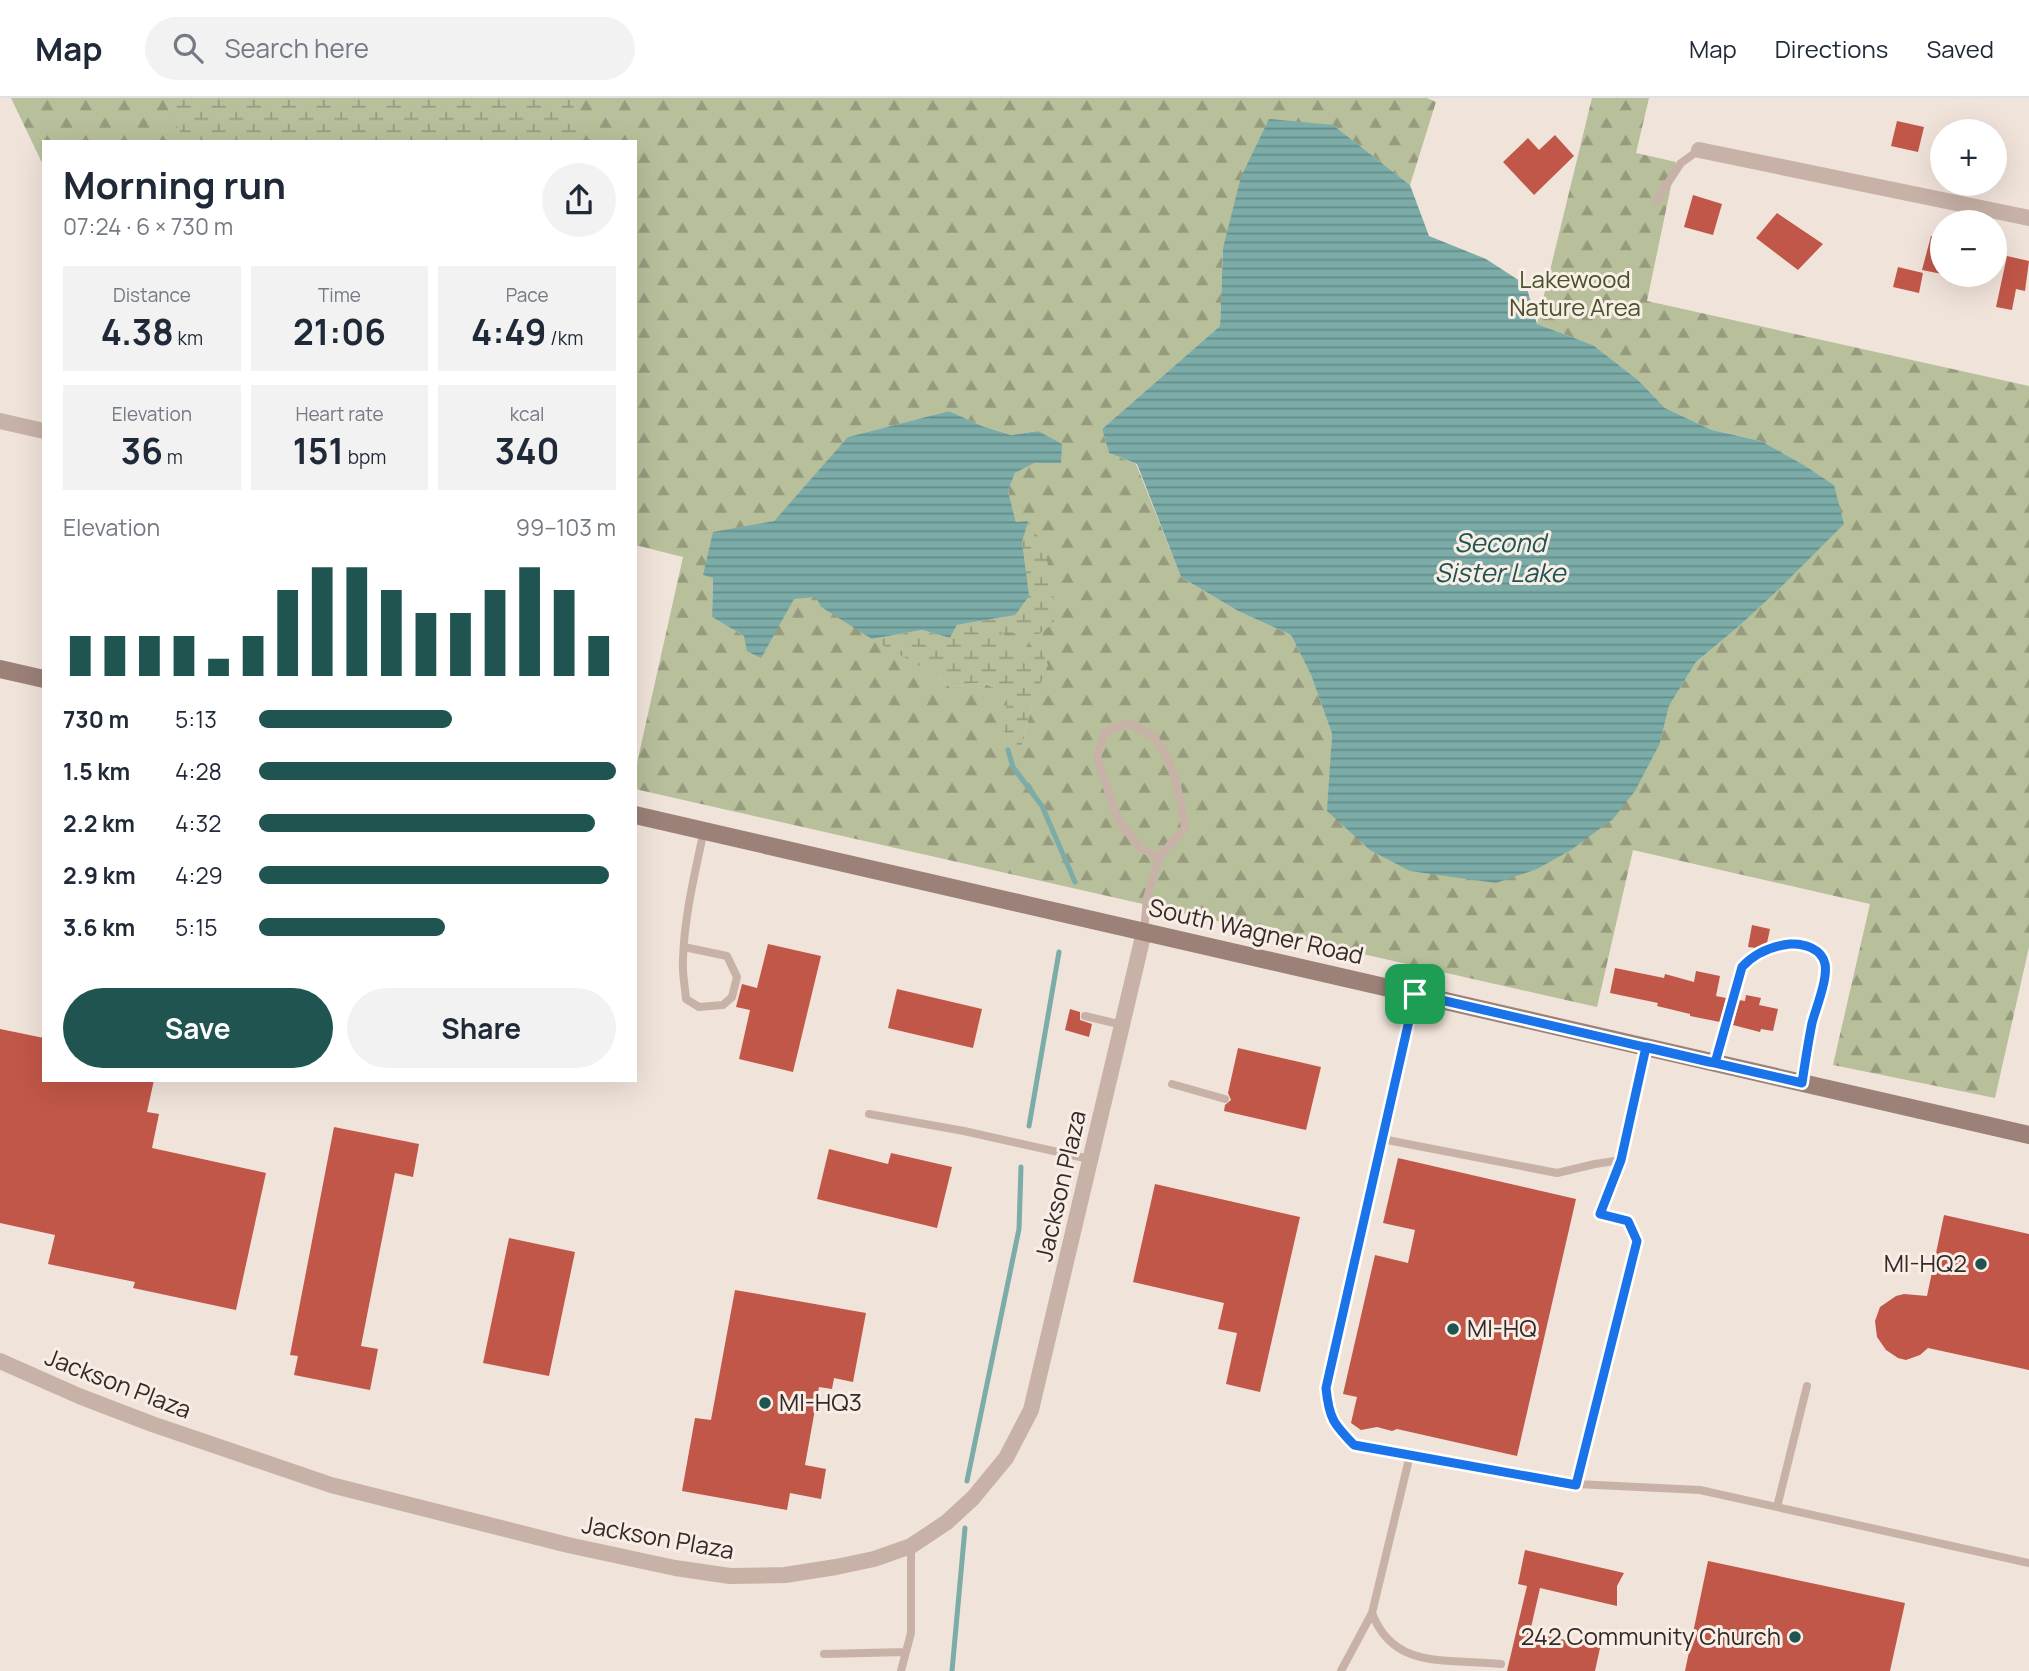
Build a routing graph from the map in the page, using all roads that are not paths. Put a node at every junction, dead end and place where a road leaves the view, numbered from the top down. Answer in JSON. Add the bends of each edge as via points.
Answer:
{"nodes":[{"id":1,"x":1699,"y":150,"type":"joint"},
{"id":2,"x":1656,"y":201,"type":"dead end"},
{"id":3,"x":2029,"y":218,"type":"edge"},
{"id":4,"x":0,"y":421,"type":"edge"},
{"id":5,"x":42,"y":431,"type":"edge"},
{"id":6,"x":0,"y":669,"type":"edge"},
{"id":7,"x":42,"y":679,"type":"edge"},
{"id":8,"x":637,"y":814,"type":"edge"},
{"id":9,"x":704,"y":830,"type":"junction"},
{"id":10,"x":1159,"y":858,"type":"junction"},
{"id":11,"x":1144,"y":932,"type":"junction"},
{"id":12,"x":684,"y":947,"type":"junction"},
{"id":13,"x":1415,"y":994,"type":"junction"},
{"id":14,"x":1085,"y":1016,"type":"dead end"},
{"id":15,"x":1123,"y":1025,"type":"junction"},
{"id":16,"x":1646,"y":1047,"type":"junction"},
{"id":17,"x":1715,"y":1063,"type":"junction"},
{"id":18,"x":1802,"y":1083,"type":"junction"},
{"id":19,"x":1172,"y":1084,"type":"dead end"},
{"id":20,"x":1225,"y":1099,"type":"dead end"},
{"id":21,"x":869,"y":1114,"type":"dead end"},
{"id":22,"x":2029,"y":1135,"type":"edge"},
{"id":23,"x":1382,"y":1139,"type":"junction"},
{"id":24,"x":1089,"y":1159,"type":"junction"},
{"id":25,"x":1621,"y":1160,"type":"junction"},
{"id":26,"x":0,"y":1361,"type":"edge"},
{"id":27,"x":1807,"y":1386,"type":"dead end"},
{"id":28,"x":1410,"y":1455,"type":"junction"},
{"id":29,"x":1576,"y":1485,"type":"junction"},
{"id":30,"x":1777,"y":1507,"type":"junction"},
{"id":31,"x":911,"y":1546,"type":"junction"},
{"id":32,"x":2029,"y":1563,"type":"edge"},
{"id":33,"x":1372,"y":1613,"type":"junction"},
{"id":34,"x":906,"y":1652,"type":"junction"},
{"id":35,"x":824,"y":1654,"type":"dead end"},
{"id":36,"x":1501,"y":1664,"type":"dead end"},
{"id":37,"x":901,"y":1671,"type":"edge"},
{"id":38,"x":1341,"y":1671,"type":"edge"}],
"edges":[{"from":1,"to":2,"type":"lane","via":[[1681,163]]},
{"from":1,"to":3,"type":"street"},
{"from":4,"to":5,"type":"street"},
{"from":6,"to":7,"type":"main road"},
{"from":8,"to":9,"type":"main road","name":"South Wagner Road"},
{"from":9,"to":11,"type":"main road","name":"South Wagner Road"},
{"from":9,"to":12,"type":"lane"},
{"from":10,"to":10,"type":"lane","via":[[1185,828],[1180,796],[1162,750],[1151,736],[1127,723],[1104,733],[1097,758],[1118,820],[1140,848]]},
{"from":10,"to":11,"type":"lane","via":[[1147,898]]},
{"from":11,"to":13,"type":"main road","name":"South Wagner Road"},
{"from":11,"to":15,"type":"street","name":"Jackson Plaza"},
{"from":12,"to":12,"type":"lane","via":[[686,999],[699,1007],[723,1005],[732,997],[737,977],[727,956]]},
{"from":13,"to":16,"type":"main road","name":"South Wagner Road"},
{"from":13,"to":23,"type":"lane"},
{"from":14,"to":15,"type":"lane"},
{"from":15,"to":24,"type":"street","name":"Jackson Plaza"},
{"from":16,"to":17,"type":"main road","name":"South Wagner Road"},
{"from":16,"to":25,"type":"lane"},
{"from":17,"to":18,"type":"main road","name":"South Wagner Road"},
{"from":17,"to":18,"type":"lane","via":[[1742,967],[1770,948],[1807,946],[1819,953],[1825,973]]},
{"from":18,"to":22,"type":"main road","name":"South Wagner Road"},
{"from":19,"to":20,"type":"lane"},
{"from":21,"to":24,"type":"lane"},
{"from":23,"to":25,"type":"lane","via":[[1557,1173]]},
{"from":23,"to":28,"type":"lane","via":[[1326,1388],[1328,1411],[1354,1445]]},
{"from":24,"to":31,"type":"street","name":"Jackson Plaza","via":[[1031,1410],[1006,1458],[973,1498]]},
{"from":25,"to":29,"type":"lane","via":[[1600,1214],[1628,1221],[1637,1241]]},
{"from":26,"to":31,"type":"street","name":"Jackson Plaza","via":[[152,1424],[331,1485],[675,1568],[730,1576],[785,1575],[874,1559]]},
{"from":27,"to":30,"type":"lane"},
{"from":28,"to":29,"type":"lane"},
{"from":28,"to":33,"type":"lane"},
{"from":29,"to":30,"type":"lane","via":[[1700,1490]]},
{"from":30,"to":32,"type":"lane"},
{"from":31,"to":34,"type":"lane","via":[[911,1633]]},
{"from":33,"to":36,"type":"lane","via":[[1389,1645],[1406,1657],[1437,1663]]},
{"from":33,"to":38,"type":"lane"},
{"from":34,"to":35,"type":"lane"},
{"from":34,"to":37,"type":"lane"}]}
